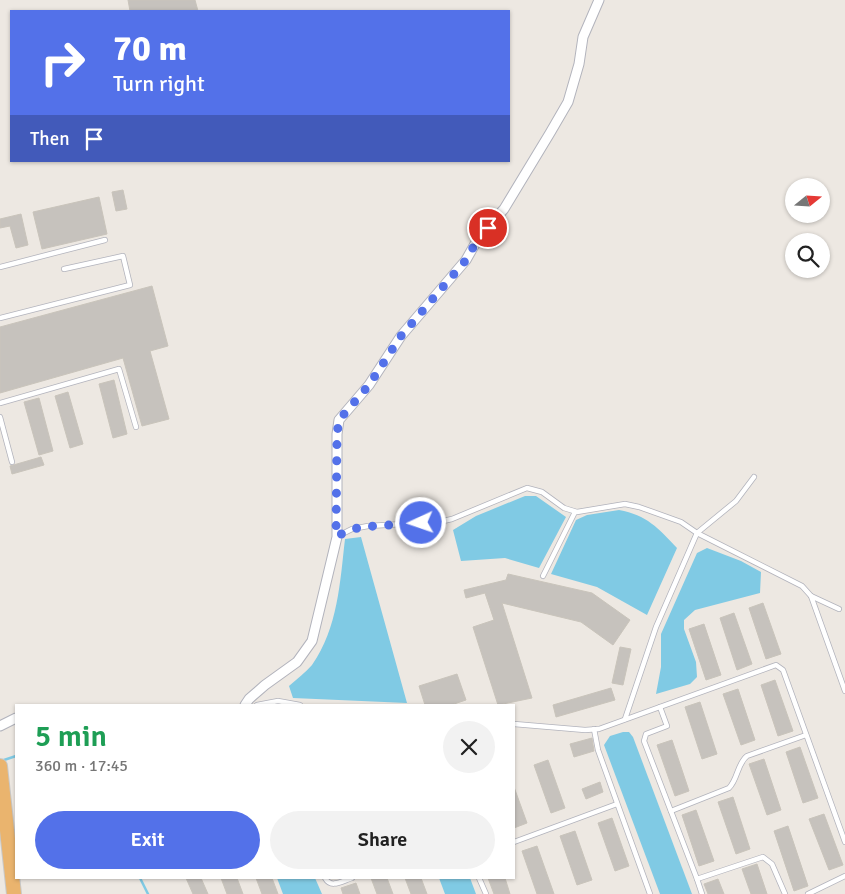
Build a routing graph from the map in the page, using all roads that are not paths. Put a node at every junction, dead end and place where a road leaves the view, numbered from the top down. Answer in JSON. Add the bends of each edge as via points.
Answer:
{"nodes":[{"id":1,"x":599,"y":0,"type":"edge"},
{"id":2,"x":105,"y":240,"type":"dead end"},
{"id":3,"x":0,"y":267,"type":"edge"},
{"id":4,"x":64,"y":270,"type":"dead end"},
{"id":5,"x":0,"y":318,"type":"edge"},
{"id":6,"x":0,"y":403,"type":"edge"},
{"id":7,"x":0,"y":417,"type":"edge"},
{"id":8,"x":136,"y":427,"type":"dead end"},
{"id":9,"x":12,"y":462,"type":"dead end"},
{"id":10,"x":754,"y":477,"type":"dead end"},
{"id":11,"x":576,"y":512,"type":"junction"},
{"id":12,"x":697,"y":533,"type":"junction"},
{"id":13,"x":336,"y":536,"type":"junction"},
{"id":14,"x":543,"y":576,"type":"dead end"},
{"id":15,"x":811,"y":596,"type":"junction"},
{"id":16,"x":839,"y":609,"type":"dead end"},
{"id":17,"x":845,"y":691,"type":"edge"},
{"id":18,"x":245,"y":704,"type":"edge"},
{"id":19,"x":260,"y":704,"type":"edge"},
{"id":20,"x":294,"y":704,"type":"edge"},
{"id":21,"x":660,"y":707,"type":"junction"},
{"id":22,"x":15,"y":718,"type":"edge"},
{"id":23,"x":625,"y":719,"type":"junction"},
{"id":24,"x":515,"y":724,"type":"edge"},
{"id":25,"x":0,"y":726,"type":"edge"},
{"id":26,"x":594,"y":729,"type":"junction"},
{"id":27,"x":806,"y":735,"type":"junction"},
{"id":28,"x":0,"y":766,"type":"edge"},
{"id":29,"x":617,"y":804,"type":"junction"},
{"id":30,"x":671,"y":811,"type":"junction"},
{"id":31,"x":3,"y":822,"type":"edge"},
{"id":32,"x":515,"y":842,"type":"edge"},
{"id":33,"x":845,"y":842,"type":"edge"},
{"id":34,"x":845,"y":876,"type":"edge"},
{"id":35,"x":696,"y":878,"type":"junction"},
{"id":36,"x":325,"y":879,"type":"edge"},
{"id":37,"x":349,"y":879,"type":"edge"},
{"id":38,"x":479,"y":879,"type":"edge"},
{"id":39,"x":14,"y":894,"type":"edge"},
{"id":40,"x":486,"y":894,"type":"edge"},
{"id":41,"x":650,"y":894,"type":"edge"},
{"id":42,"x":702,"y":894,"type":"edge"},
{"id":43,"x":785,"y":894,"type":"edge"},
{"id":44,"x":808,"y":894,"type":"edge"}],
"edges":[{"from":1,"to":13,"type":"street","via":[[583,37],[568,102],[504,209],[479,237],[466,260],[401,336],[369,385],[339,420]]},
{"from":2,"to":3,"type":"lane"},
{"from":4,"to":5,"type":"lane","via":[[123,256],[130,285]]},
{"from":6,"to":8,"type":"lane","via":[[119,369]]},
{"from":7,"to":9,"type":"lane"},
{"from":10,"to":12,"type":"lane","via":[[736,501]]},
{"from":11,"to":12,"type":"lane","via":[[625,504],[681,522]]},
{"from":11,"to":13,"type":"lane","via":[[564,508],[542,492],[527,488],[452,519],[360,527]]},
{"from":11,"to":14,"type":"lane"},
{"from":12,"to":15,"type":"lane","via":[[802,586]]},
{"from":12,"to":23,"type":"lane","via":[[656,627]]},
{"from":13,"to":18,"type":"street","via":[[312,642],[297,662],[264,685]]},
{"from":15,"to":16,"type":"lane"},
{"from":15,"to":17,"type":"lane"},
{"from":19,"to":20,"type":"lane","via":[[278,701]]},
{"from":21,"to":23,"type":"lane"},
{"from":21,"to":27,"type":"lane","via":[[776,665],[783,670]]},
{"from":21,"to":30,"type":"lane","via":[[666,726],[646,734],[644,741]]},
{"from":22,"to":25,"type":"street"},
{"from":23,"to":26,"type":"lane"},
{"from":24,"to":26,"type":"lane"},
{"from":26,"to":29,"type":"lane"},
{"from":27,"to":30,"type":"lane","via":[[747,756],[729,788]]},
{"from":27,"to":33,"type":"lane"},
{"from":28,"to":31,"type":"highway"},
{"from":29,"to":32,"type":"lane"},
{"from":29,"to":41,"type":"lane"},
{"from":30,"to":35,"type":"lane"},
{"from":31,"to":39,"type":"highway"},
{"from":34,"to":44,"type":"lane"},
{"from":35,"to":42,"type":"lane"},
{"from":35,"to":43,"type":"lane","via":[[763,857],[772,864]]},
{"from":36,"to":37,"type":"lane","via":[[332,884]]},
{"from":38,"to":40,"type":"lane"}]}
